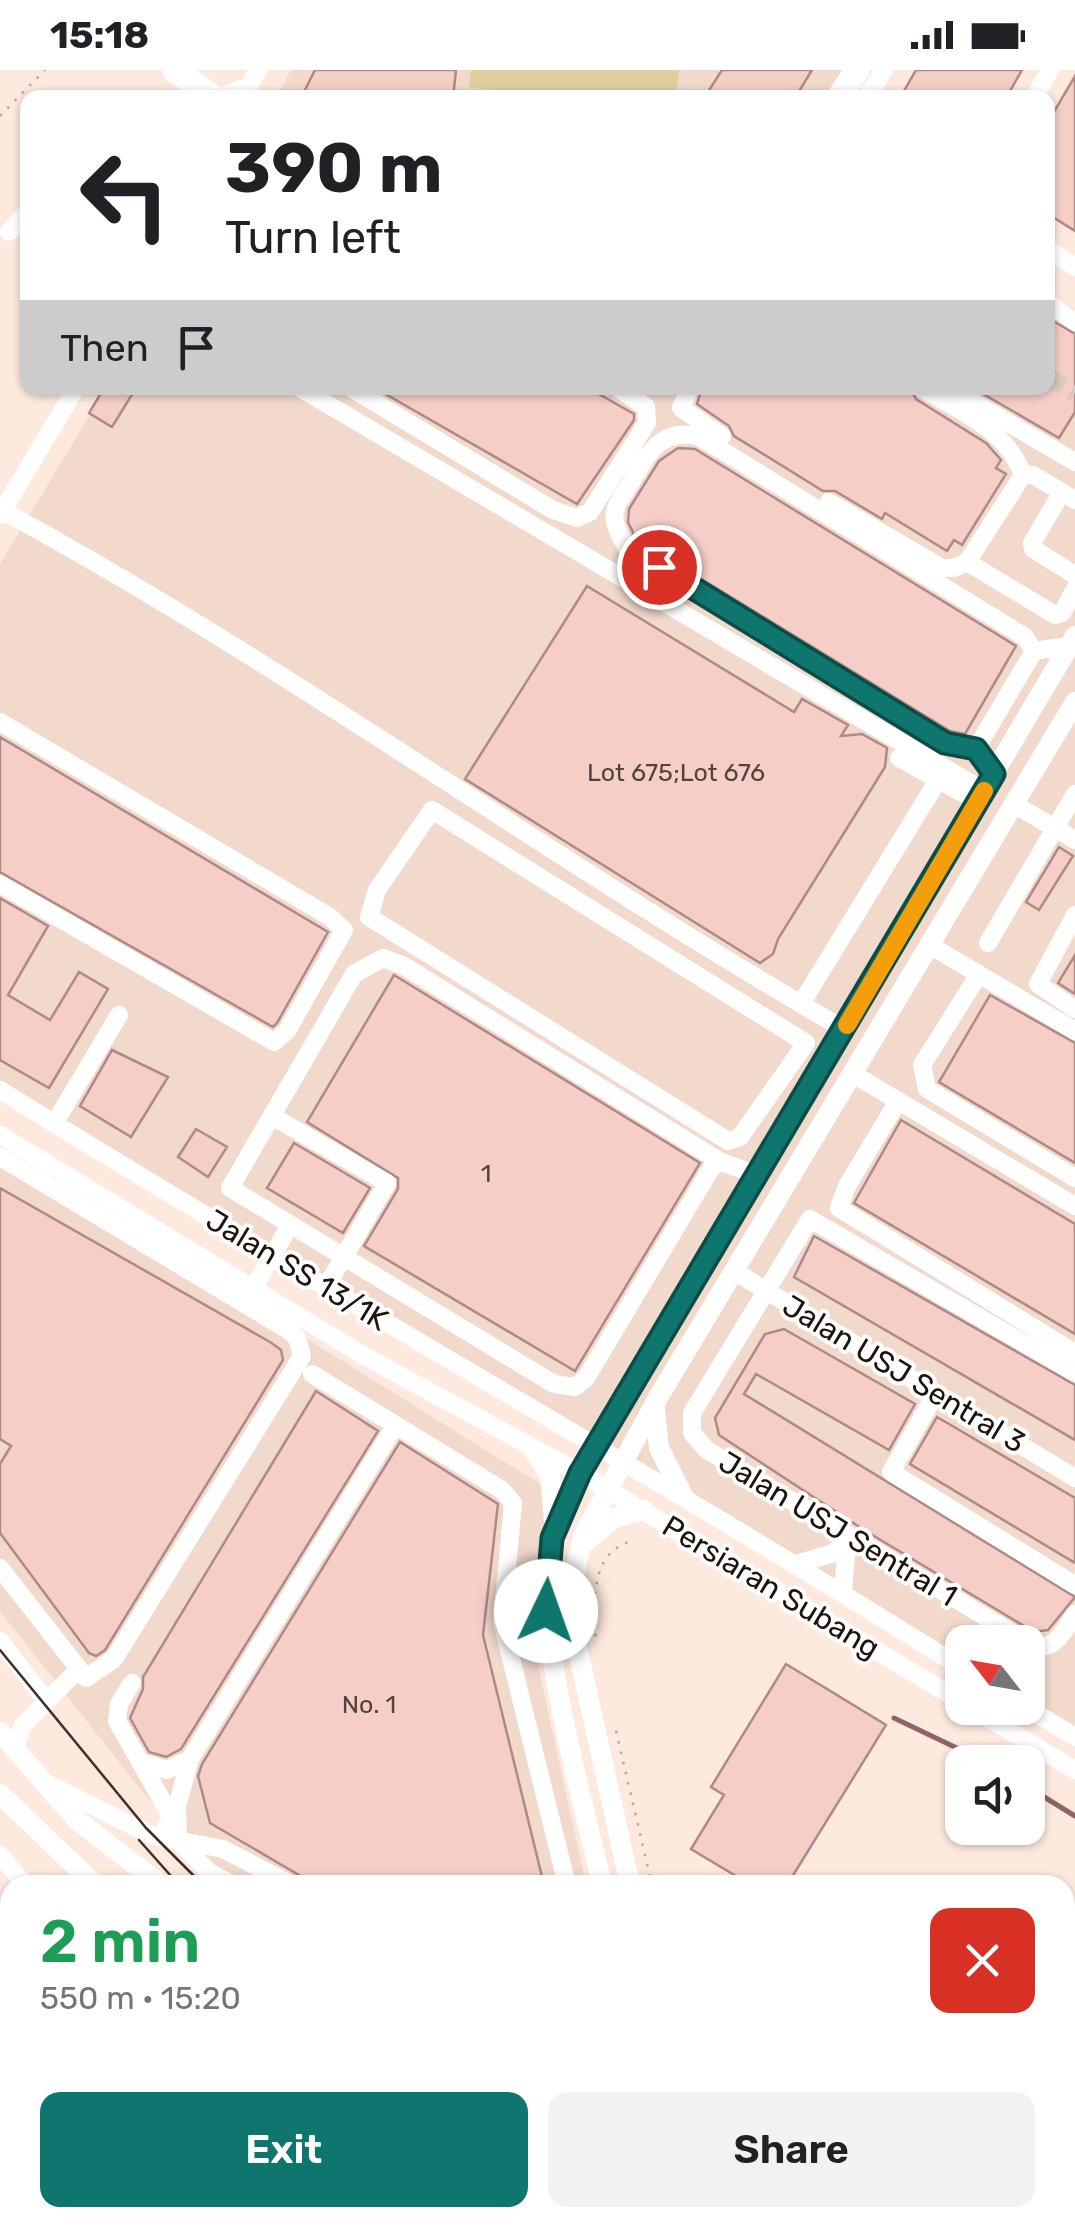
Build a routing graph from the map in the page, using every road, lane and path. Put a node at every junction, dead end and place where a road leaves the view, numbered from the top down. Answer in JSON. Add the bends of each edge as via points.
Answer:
{"nodes":[{"id":1,"x":45,"y":70,"type":"edge"},
{"id":2,"x":175,"y":70,"type":"edge"},
{"id":3,"x":25,"y":90,"type":"edge"},
{"id":4,"x":205,"y":90,"type":"edge"},
{"id":5,"x":20,"y":96,"type":"edge"},
{"id":6,"x":0,"y":116,"type":"edge"},
{"id":7,"x":20,"y":220,"type":"edge"},
{"id":8,"x":9,"y":232,"type":"dead end"},
{"id":9,"x":72,"y":395,"type":"edge"},
{"id":10,"x":312,"y":395,"type":"edge"},
{"id":11,"x":364,"y":395,"type":"edge"},
{"id":12,"x":628,"y":395,"type":"edge"},
{"id":13,"x":685,"y":395,"type":"edge"},
{"id":14,"x":933,"y":395,"type":"edge"},
{"id":15,"x":961,"y":395,"type":"edge"},
{"id":16,"x":1075,"y":462,"type":"edge"},
{"id":17,"x":1023,"y":475,"type":"junction"},
{"id":18,"x":1069,"y":496,"type":"edge"},
{"id":19,"x":1,"y":513,"type":"edge"},
{"id":20,"x":967,"y":562,"type":"junction"},
{"id":21,"x":1075,"y":575,"type":"edge"},
{"id":22,"x":1075,"y":589,"type":"edge"},
{"id":23,"x":1072,"y":641,"type":"edge"},
{"id":24,"x":1034,"y":650,"type":"junction"},
{"id":25,"x":1075,"y":702,"type":"edge"},
{"id":26,"x":0,"y":722,"type":"edge"},
{"id":27,"x":976,"y":749,"type":"junction"},
{"id":28,"x":899,"y":758,"type":"dead end"},
{"id":29,"x":938,"y":780,"type":"junction"},
{"id":30,"x":985,"y":789,"type":"junction"},
{"id":31,"x":1075,"y":794,"type":"edge"},
{"id":32,"x":1014,"y":804,"type":"junction"},
{"id":33,"x":1055,"y":828,"type":"junction"},
{"id":34,"x":1075,"y":840,"type":"edge"},
{"id":35,"x":0,"y":884,"type":"edge"},
{"id":36,"x":1075,"y":915,"type":"edge"},
{"id":37,"x":988,"y":942,"type":"dead end"},
{"id":38,"x":931,"y":946,"type":"junction"},
{"id":39,"x":979,"y":974,"type":"junction"},
{"id":40,"x":801,"y":1004,"type":"junction"},
{"id":41,"x":1075,"y":1009,"type":"edge"},
{"id":42,"x":120,"y":1015,"type":"dead end"},
{"id":43,"x":844,"y":1029,"type":"junction"},
{"id":44,"x":1075,"y":1031,"type":"edge"},
{"id":45,"x":852,"y":1074,"type":"junction"},
{"id":46,"x":0,"y":1090,"type":"edge"},
{"id":47,"x":898,"y":1101,"type":"junction"},
{"id":48,"x":272,"y":1116,"type":"junction"},
{"id":49,"x":54,"y":1124,"type":"junction"},
{"id":50,"x":749,"y":1128,"type":"junction"},
{"id":51,"x":0,"y":1135,"type":"edge"},
{"id":52,"x":775,"y":1140,"type":"junction"},
{"id":53,"x":0,"y":1157,"type":"edge"},
{"id":54,"x":721,"y":1162,"type":"junction"},
{"id":55,"x":755,"y":1174,"type":"junction"},
{"id":56,"x":1075,"y":1178,"type":"edge"},
{"id":57,"x":1075,"y":1206,"type":"edge"},
{"id":58,"x":290,"y":1225,"type":"junction"},
{"id":59,"x":272,"y":1255,"type":"junction"},
{"id":60,"x":344,"y":1257,"type":"junction"},
{"id":61,"x":734,"y":1271,"type":"junction"},
{"id":62,"x":326,"y":1287,"type":"junction"},
{"id":63,"x":766,"y":1290,"type":"junction"},
{"id":64,"x":249,"y":1296,"type":"junction"},
{"id":65,"x":1075,"y":1353,"type":"edge"},
{"id":66,"x":1075,"y":1373,"type":"edge"},
{"id":67,"x":312,"y":1374,"type":"dead end"},
{"id":68,"x":936,"y":1393,"type":"junction"},
{"id":69,"x":659,"y":1396,"type":"junction"},
{"id":70,"x":395,"y":1426,"type":"junction"},
{"id":71,"x":596,"y":1445,"type":"junction"},
{"id":72,"x":532,"y":1448,"type":"junction"},
{"id":73,"x":622,"y":1459,"type":"junction"},
{"id":74,"x":580,"y":1473,"type":"junction"},
{"id":75,"x":1075,"y":1478,"type":"edge"},
{"id":76,"x":606,"y":1488,"type":"junction"},
{"id":77,"x":683,"y":1496,"type":"junction"},
{"id":78,"x":644,"y":1510,"type":"junction"},
{"id":79,"x":849,"y":1536,"type":"junction"},
{"id":80,"x":552,"y":1538,"type":"junction"},
{"id":81,"x":631,"y":1541,"type":"dead end"},
{"id":82,"x":578,"y":1552,"type":"junction"},
{"id":83,"x":796,"y":1564,"type":"junction"},
{"id":84,"x":0,"y":1568,"type":"edge"},
{"id":85,"x":1075,"y":1586,"type":"edge"},
{"id":86,"x":842,"y":1592,"type":"junction"},
{"id":87,"x":1075,"y":1614,"type":"edge"},
{"id":88,"x":993,"y":1625,"type":"edge"},
{"id":89,"x":0,"y":1641,"type":"edge"},
{"id":90,"x":1045,"y":1647,"type":"edge"},
{"id":91,"x":599,"y":1656,"type":"dead end"},
{"id":92,"x":945,"y":1657,"type":"edge"},
{"id":93,"x":79,"y":1670,"type":"junction"},
{"id":94,"x":132,"y":1683,"type":"dead end"},
{"id":95,"x":945,"y":1692,"type":"edge"},
{"id":96,"x":44,"y":1700,"type":"junction"},
{"id":97,"x":1045,"y":1718,"type":"edge"},
{"id":98,"x":614,"y":1725,"type":"dead end"},
{"id":99,"x":1000,"y":1725,"type":"edge"},
{"id":100,"x":1075,"y":1736,"type":"edge"},
{"id":101,"x":7,"y":1741,"type":"edge"},
{"id":102,"x":190,"y":1759,"type":"junction"},
{"id":103,"x":140,"y":1762,"type":"junction"},
{"id":104,"x":1075,"y":1770,"type":"edge"},
{"id":105,"x":37,"y":1778,"type":"junction"},
{"id":106,"x":0,"y":1794,"type":"edge"},
{"id":107,"x":137,"y":1829,"type":"junction"},
{"id":108,"x":178,"y":1840,"type":"junction"},
{"id":109,"x":0,"y":1854,"type":"edge"},
{"id":110,"x":597,"y":1864,"type":"junction"},
{"id":111,"x":17,"y":1875,"type":"edge"},
{"id":112,"x":85,"y":1875,"type":"edge"},
{"id":113,"x":148,"y":1875,"type":"edge"},
{"id":114,"x":215,"y":1875,"type":"edge"},
{"id":115,"x":273,"y":1875,"type":"edge"},
{"id":116,"x":565,"y":1875,"type":"edge"},
{"id":117,"x":591,"y":1875,"type":"edge"},
{"id":118,"x":600,"y":1875,"type":"edge"},
{"id":119,"x":628,"y":1875,"type":"edge"},
{"id":120,"x":650,"y":1875,"type":"edge"}],
"edges":[{"from":1,"to":3,"type":"path"},
{"from":2,"to":4,"type":"highway"},
{"from":5,"to":6,"type":"path"},
{"from":7,"to":8,"type":"street"},
{"from":9,"to":19,"type":"street"},
{"from":10,"to":30,"type":"street"},
{"from":11,"to":12,"type":"street","via":[[577,518],[590,512],[647,423],[646,408]]},
{"from":13,"to":20,"type":"street","via":[[686,414],[942,568]]},
{"from":14,"to":17,"type":"street","via":[[1000,436]]},
{"from":15,"to":16,"type":"street"},
{"from":17,"to":18,"type":"street"},
{"from":17,"to":20,"type":"street"},
{"from":18,"to":21,"type":"street","via":[[1032,548]]},
{"from":19,"to":40,"type":"street","via":[[116,575]]},
{"from":20,"to":22,"type":"street","via":[[1055,615]]},
{"from":23,"to":24,"type":"street"},
{"from":23,"to":30,"type":"main road"},
{"from":24,"to":27,"type":"street"},
{"from":24,"to":27,"type":"street","via":[[1025,637],[700,436],[667,436],[653,446],[614,510],[627,548],[945,743]]},
{"from":25,"to":32,"type":"main road"},
{"from":26,"to":35,"type":"street","via":[[344,930],[287,1031],[274,1042]]},
{"from":27,"to":30,"type":"street"},
{"from":28,"to":29,"type":"street"},
{"from":29,"to":30,"type":"street"},
{"from":29,"to":40,"type":"street"},
{"from":30,"to":43,"type":"main road"},
{"from":31,"to":33,"type":"street"},
{"from":32,"to":33,"type":"street"},
{"from":32,"to":38,"type":"main road"},
{"from":33,"to":34,"type":"street"},
{"from":33,"to":37,"type":"street"},
{"from":36,"to":41,"type":"street","via":[[1038,984]]},
{"from":38,"to":39,"type":"street"},
{"from":38,"to":45,"type":"main road"},
{"from":39,"to":44,"type":"street"},
{"from":39,"to":56,"type":"street","via":[[922,1064],[927,1088]]},
{"from":40,"to":43,"type":"street"},
{"from":42,"to":49,"type":"street"},
{"from":43,"to":52,"type":"main road"},
{"from":45,"to":47,"type":"street"},
{"from":45,"to":61,"type":"main road"},
{"from":46,"to":49,"type":"street","name":"Jalan SS 13/1K"},
{"from":47,"to":57,"type":"street"},
{"from":47,"to":65,"type":"street","via":[[839,1208]]},
{"from":48,"to":54,"type":"street","via":[[354,974],[383,958]]},
{"from":48,"to":58,"type":"street","via":[[230,1188]]},
{"from":48,"to":60,"type":"street","via":[[386,1183]]},
{"from":49,"to":59,"type":"street","name":"Jalan SS 13/1K"},
{"from":50,"to":50,"type":"street","via":[[728,1141],[369,917],[377,890],[432,810],[806,1043]]},
{"from":50,"to":52,"type":"street"},
{"from":51,"to":64,"type":"street","name":"Jalan SS 13/1K"},
{"from":52,"to":55,"type":"main road"},
{"from":53,"to":64,"type":"street"},
{"from":54,"to":55,"type":"street"},
{"from":54,"to":60,"type":"street","via":[[576,1386],[554,1384]]},
{"from":55,"to":71,"type":"main road"},
{"from":58,"to":59,"type":"street"},
{"from":58,"to":60,"type":"street"},
{"from":59,"to":62,"type":"street","name":"Jalan SS 13/1K"},
{"from":59,"to":64,"type":"street"},
{"from":60,"to":62,"type":"street"},
{"from":61,"to":63,"type":"street","name":"Jalan USJ Sentral 3"},
{"from":61,"to":69,"type":"main road"},
{"from":62,"to":71,"type":"street","name":"Jalan SS 13/1K"},
{"from":63,"to":66,"type":"street","via":[[810,1219]]},
{"from":63,"to":68,"type":"street","name":"Jalan USJ Sentral 3"},
{"from":63,"to":79,"type":"street","name":"Jalan USJ Sentral 1","via":[[696,1404],[692,1433],[707,1450]]},
{"from":64,"to":72,"type":"street","name":"Jalan SS 13/1K"},
{"from":64,"to":93,"type":"street","via":[[297,1338],[302,1356],[114,1659],[86,1678]]},
{"from":67,"to":70,"type":"street"},
{"from":68,"to":75,"type":"street","name":"Jalan USJ Sentral 3"},
{"from":68,"to":85,"type":"street","via":[[890,1472]]},
{"from":69,"to":73,"type":"main road"},
{"from":69,"to":77,"type":"main road","via":[[654,1430]]},
{"from":70,"to":102,"type":"street"},
{"from":70,"to":116,"type":"street","via":[[514,1503],[502,1622]]},
{"from":71,"to":73,"type":"street","name":"Persiaran Subang"},
{"from":71,"to":74,"type":"main road"},
{"from":72,"to":74,"type":"street","name":"Jalan SS 13/1K"},
{"from":72,"to":80,"type":"main road","via":[[550,1475]]},
{"from":73,"to":76,"type":"main road"},
{"from":73,"to":77,"type":"street","name":"Persiaran Subang"},
{"from":74,"to":76,"type":"street","name":"Persiaran Subang"},
{"from":74,"to":80,"type":"main road"},
{"from":76,"to":78,"type":"street","name":"Persiaran Subang"},
{"from":76,"to":82,"type":"main road"},
{"from":77,"to":83,"type":"street","name":"Persiaran Subang"},
{"from":78,"to":82,"type":"main road","via":[[614,1518]]},
{"from":78,"to":95,"type":"street","name":"Persiaran Subang"},
{"from":79,"to":83,"type":"street","via":[[834,1553]]},
{"from":79,"to":86,"type":"street"},
{"from":79,"to":88,"type":"street","name":"Jalan USJ Sentral 1"},
{"from":80,"to":110,"type":"main road","via":[[546,1611]]},
{"from":81,"to":91,"type":"path","via":[[601,1562],[593,1607]]},
{"from":82,"to":119,"type":"main road","via":[[574,1633]]},
{"from":83,"to":86,"type":"street","name":"Persiaran Subang"},
{"from":84,"to":93,"type":"street"},
{"from":86,"to":92,"type":"street","name":"Persiaran Subang"},
{"from":87,"to":90,"type":"street","name":"Jalan USJ Sentral 1","via":[[1059,1640]]},
{"from":89,"to":96,"type":"street"},
{"from":93,"to":96,"type":"street"},
{"from":94,"to":103,"type":"street","via":[[116,1713]]},
{"from":96,"to":101,"type":"street"},
{"from":97,"to":100,"type":"street"},
{"from":98,"to":120,"type":"path"},
{"from":99,"to":104,"type":"street"},
{"from":101,"to":105,"type":"main road"},
{"from":102,"to":103,"type":"street","via":[[168,1770]]},
{"from":102,"to":108,"type":"street","via":[[177,1806]]},
{"from":103,"to":107,"type":"street","via":[[171,1816],[163,1830]]},
{"from":105,"to":107,"type":"street"},
{"from":105,"to":113,"type":"main road","via":[[77,1820]]},
{"from":106,"to":112,"type":"main road"},
{"from":107,"to":108,"type":"street"},
{"from":108,"to":114,"type":"street"},
{"from":108,"to":115,"type":"street","via":[[223,1849]]},
{"from":109,"to":111,"type":"street"},
{"from":110,"to":117,"type":"street"},
{"from":110,"to":118,"type":"main road"}]}
